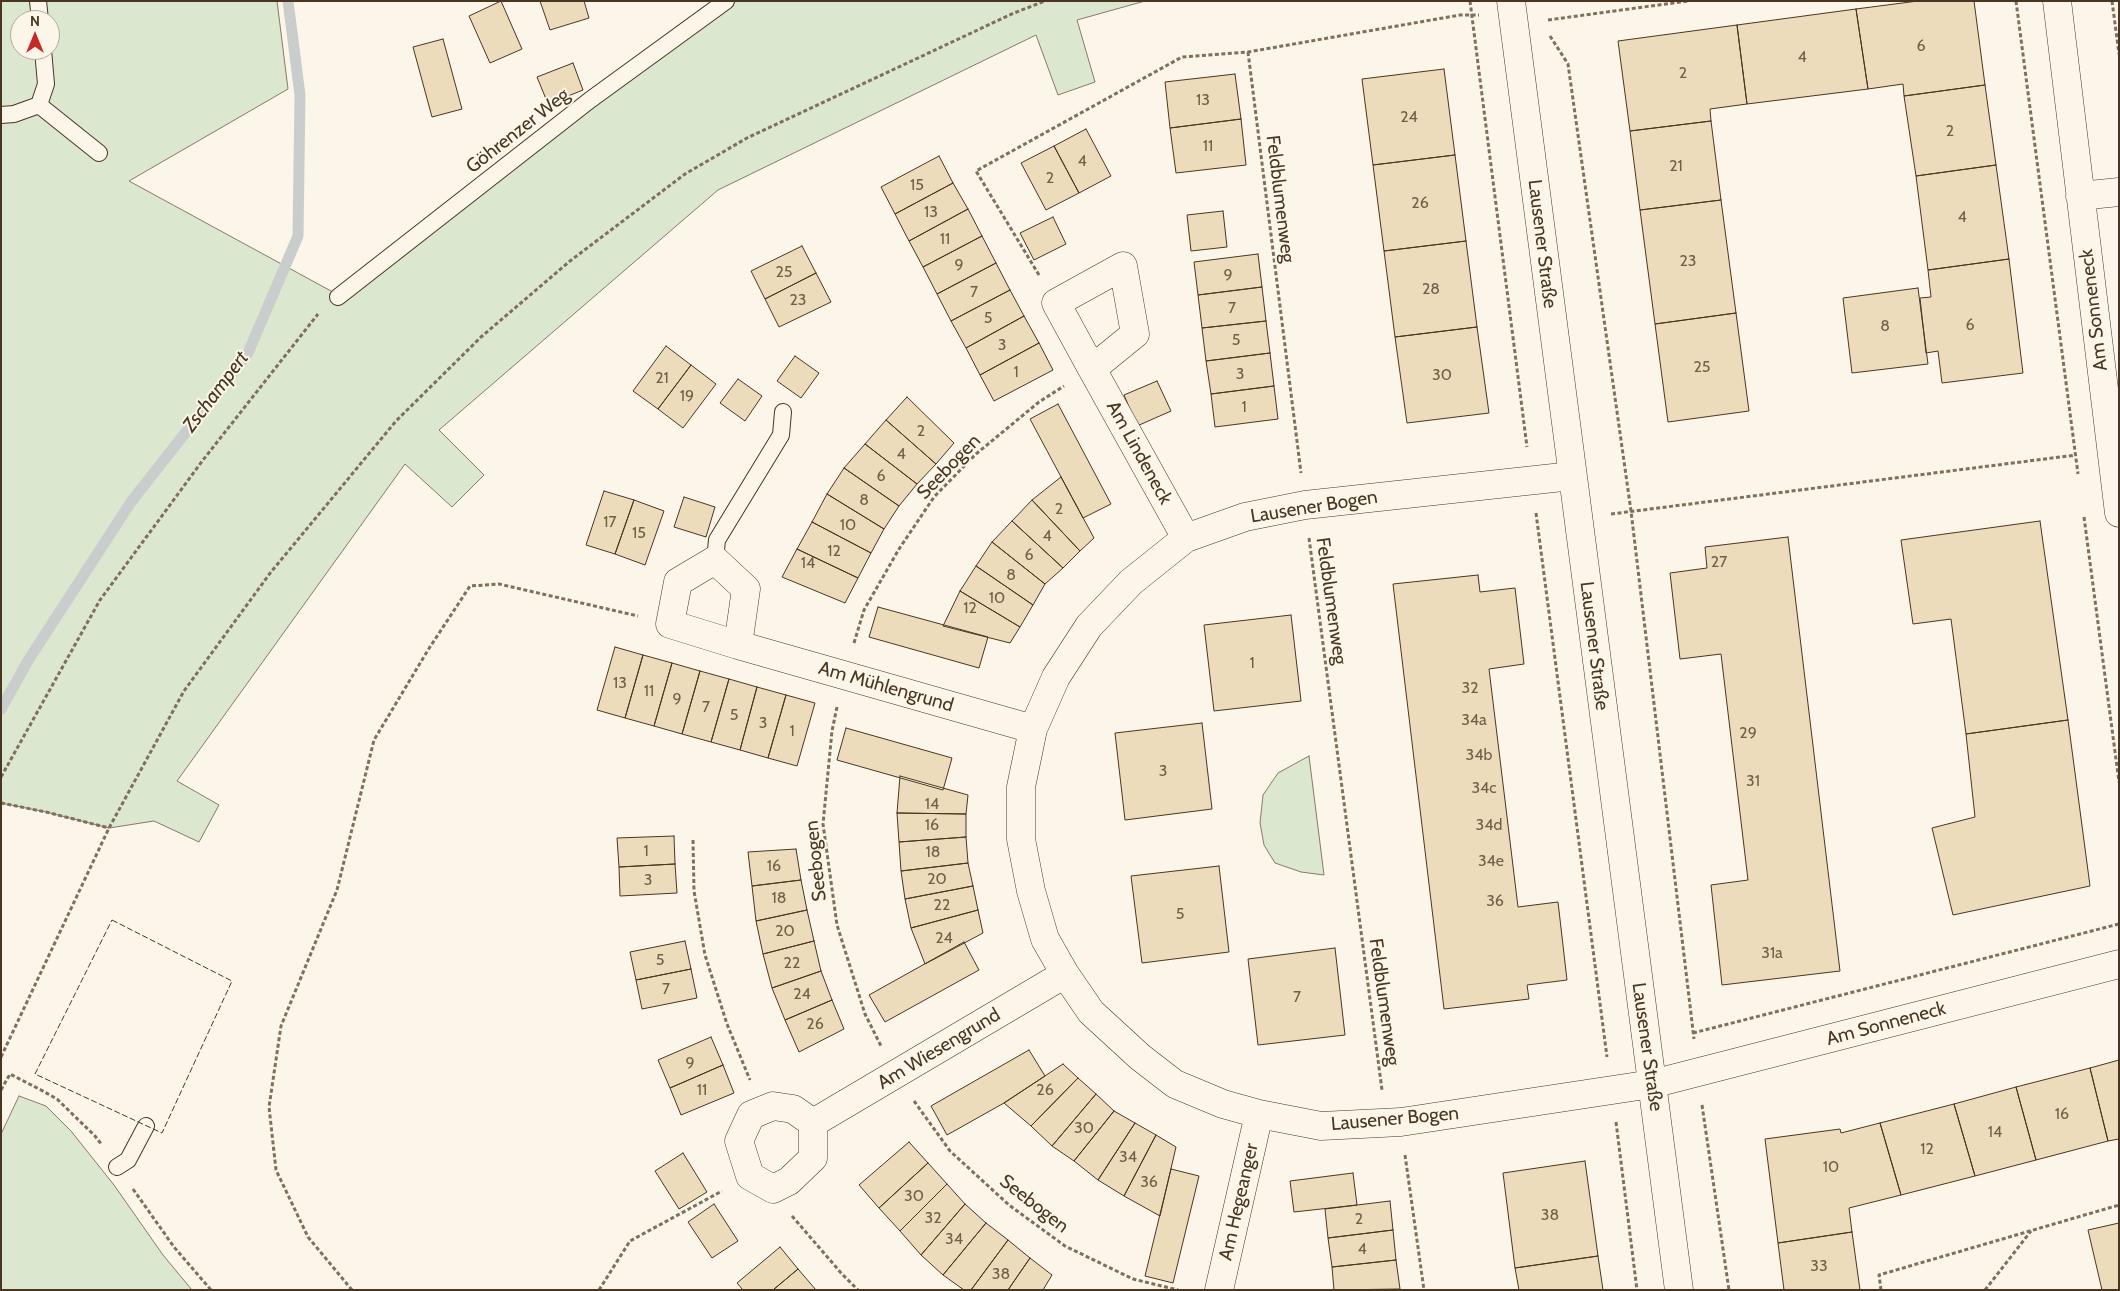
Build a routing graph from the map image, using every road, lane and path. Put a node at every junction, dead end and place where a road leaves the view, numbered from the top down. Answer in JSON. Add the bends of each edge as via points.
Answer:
{"nodes":[{"id":1,"x":726,"y":1,"type":"edge"},
{"id":2,"x":1046,"y":1,"type":"edge"},
{"id":3,"x":1470,"y":1,"type":"edge"},
{"id":4,"x":1688,"y":1,"type":"edge"},
{"id":5,"x":2016,"y":1,"type":"edge"},
{"id":6,"x":2057,"y":1,"type":"edge"},
{"id":7,"x":2112,"y":1,"type":"edge"},
{"id":8,"x":1512,"y":10,"type":"edge"},
{"id":9,"x":1460,"y":16,"type":"dead end"},
{"id":10,"x":1540,"y":21,"type":"junction"},
{"id":11,"x":1248,"y":52,"type":"junction"},
{"id":12,"x":2119,"y":54,"type":"edge"},
{"id":13,"x":44,"y":60,"type":"edge"},
{"id":14,"x":39,"y":105,"type":"junction"},
{"id":15,"x":1,"y":115,"type":"edge"},
{"id":16,"x":99,"y":153,"type":"dead end"},
{"id":17,"x":2119,"y":192,"type":"edge"},
{"id":18,"x":2080,"y":196,"type":"junction"},
{"id":19,"x":338,"y":297,"type":"joint"},
{"id":20,"x":1056,"y":303,"type":"junction"},
{"id":21,"x":1092,"y":369,"type":"junction"},
{"id":22,"x":783,"y":412,"type":"dead end"},
{"id":23,"x":2110,"y":450,"type":"junction"},
{"id":24,"x":2076,"y":455,"type":"junction"},
{"id":25,"x":2078,"y":475,"type":"dead end"},
{"id":26,"x":1572,"y":476,"type":"junction"},
{"id":27,"x":1532,"y":480,"type":"junction"},
{"id":28,"x":1305,"y":505,"type":"junction"},
{"id":29,"x":1631,"y":511,"type":"junction"},
{"id":30,"x":2119,"y":512,"type":"edge"},
{"id":31,"x":2084,"y":514,"type":"dead end"},
{"id":32,"x":1578,"y":519,"type":"junction"},
{"id":33,"x":1186,"y":538,"type":"junction"},
{"id":34,"x":716,"y":560,"type":"junction"},
{"id":35,"x":670,"y":624,"type":"junction"},
{"id":36,"x":738,"y":645,"type":"junction"},
{"id":37,"x":844,"y":674,"type":"junction"},
{"id":38,"x":1033,"y":729,"type":"junction"},
{"id":39,"x":1,"y":777,"type":"edge"},
{"id":40,"x":2119,"y":782,"type":"edge"},
{"id":41,"x":1,"y":803,"type":"edge"},
{"id":42,"x":109,"y":828,"type":"junction"},
{"id":43,"x":693,"y":840,"type":"dead end"},
{"id":44,"x":2119,"y":924,"type":"edge"},
{"id":45,"x":2119,"y":964,"type":"edge"},
{"id":46,"x":1065,"y":974,"type":"junction"},
{"id":47,"x":1693,"y":1033,"type":"junction"},
{"id":48,"x":1,"y":1057,"type":"edge"},
{"id":49,"x":1698,"y":1072,"type":"junction"},
{"id":50,"x":896,"y":1076,"type":"junction"},
{"id":51,"x":1652,"y":1084,"type":"junction"},
{"id":52,"x":1,"y":1090,"type":"edge"},
{"id":53,"x":1612,"y":1090,"type":"junction"},
{"id":54,"x":773,"y":1106,"type":"junction"},
{"id":55,"x":1259,"y":1114,"type":"junction"},
{"id":56,"x":813,"y":1123,"type":"junction"},
{"id":57,"x":1394,"y":1123,"type":"junction"},
{"id":58,"x":146,"y":1126,"type":"dead end"},
{"id":59,"x":118,"y":1167,"type":"junction"},
{"id":60,"x":750,"y":1176,"type":"junction"},
{"id":61,"x":773,"y":1189,"type":"junction"},
{"id":62,"x":2119,"y":1205,"type":"edge"},
{"id":63,"x":2032,"y":1230,"type":"junction"},
{"id":64,"x":211,"y":1290,"type":"edge"},
{"id":65,"x":352,"y":1290,"type":"edge"},
{"id":66,"x":600,"y":1290,"type":"edge"},
{"id":67,"x":858,"y":1290,"type":"edge"},
{"id":68,"x":1178,"y":1290,"type":"edge"},
{"id":69,"x":1219,"y":1290,"type":"edge"},
{"id":70,"x":1424,"y":1290,"type":"edge"},
{"id":71,"x":1637,"y":1290,"type":"edge"},
{"id":72,"x":1679,"y":1290,"type":"edge"},
{"id":73,"x":1729,"y":1290,"type":"edge"},
{"id":74,"x":1882,"y":1290,"type":"edge"},
{"id":75,"x":1986,"y":1290,"type":"edge"}],
"edges":[{"from":1,"to":19,"type":"lane","name":"Göhrenzer Weg","via":[[590,100]]},
{"from":2,"to":42,"type":"path","via":[[747,138],[693,169],[570,261],[481,337],[396,421],[271,572],[184,691]]},
{"from":3,"to":27,"type":"path"},
{"from":4,"to":10,"type":"path"},
{"from":5,"to":24,"type":"path"},
{"from":6,"to":18,"type":"street","name":"Am Sonneneck"},
{"from":7,"to":12,"type":"path"},
{"from":8,"to":10,"type":"path"},
{"from":8,"to":26,"type":"street","name":"Lausener Straße"},
{"from":9,"to":11,"type":"path"},
{"from":10,"to":29,"type":"path","via":[[1568,64]]},
{"from":11,"to":20,"type":"path","via":[[1182,57],[976,171]]},
{"from":11,"to":28,"type":"path","name":"Feldblumenweg"},
{"from":13,"to":14,"type":"lane","via":[[46,84]]},
{"from":14,"to":15,"type":"lane"},
{"from":14,"to":16,"type":"lane"},
{"from":17,"to":18,"type":"street"},
{"from":18,"to":23,"type":"street","name":"Am Sonneneck"},
{"from":19,"to":39,"type":"path","via":[[312,320],[202,460],[100,600]]},
{"from":20,"to":21,"type":"street","name":"Am Lindeneck"},
{"from":20,"to":21,"type":"street","via":[[1123,266],[1135,334]]},
{"from":21,"to":33,"type":"street","name":"Am Lindeneck"},
{"from":21,"to":37,"type":"path","name":"Seebogen","via":[[1039,402],[976,454],[934,497],[864,610]]},
{"from":22,"to":34,"type":"lane","via":[[781,435],[717,540]]},
{"from":23,"to":24,"type":"path"},
{"from":23,"to":30,"type":"street","name":"Am Sonneneck"},
{"from":24,"to":25,"type":"path"},
{"from":24,"to":29,"type":"path"},
{"from":26,"to":27,"type":"street","name":"Lausener Bogen"},
{"from":26,"to":32,"type":"street","name":"Lausener Straße"},
{"from":27,"to":28,"type":"street","name":"Lausener Bogen"},
{"from":27,"to":53,"type":"path"},
{"from":28,"to":33,"type":"street","name":"Lausener Bogen","via":[[1245,517]]},
{"from":28,"to":57,"type":"path","name":"Feldblumenweg"},
{"from":29,"to":32,"type":"path"},
{"from":29,"to":47,"type":"path"},
{"from":31,"to":40,"type":"path"},
{"from":32,"to":51,"type":"street","name":"Lausener Straße"},
{"from":33,"to":38,"type":"street","name":"Lausener Bogen","via":[[1131,582],[1089,626],[1056,676]]},
{"from":34,"to":35,"type":"street","via":[[678,582]]},
{"from":34,"to":36,"type":"street","via":[[746,589]]},
{"from":35,"to":36,"type":"street","name":"Am Mühlengrund"},
{"from":35,"to":65,"type":"path","via":[[499,584],[470,586],[374,740],[337,890],[281,1026],[270,1108],[276,1170],[308,1237]]},
{"from":36,"to":37,"type":"street","name":"Am Mühlengrund"},
{"from":37,"to":38,"type":"street","name":"Am Mühlengrund"},
{"from":37,"to":50,"type":"path","name":"Seebogen","via":[[832,731],[823,824],[837,924],[865,1014]]},
{"from":38,"to":46,"type":"street","name":"Lausener Bogen","via":[[1021,787],[1021,839],[1045,939]]},
{"from":41,"to":42,"type":"path"},
{"from":42,"to":48,"type":"path"},
{"from":43,"to":54,"type":"path","via":[[694,891],[705,955],[750,1081]]},
{"from":44,"to":47,"type":"path"},
{"from":45,"to":49,"type":"street","name":"Am Sonneneck"},
{"from":46,"to":50,"type":"street","name":"Am Wiesengrund"},
{"from":46,"to":55,"type":"street","name":"Lausener Bogen","via":[[1091,1012],[1174,1084],[1223,1104]]},
{"from":47,"to":49,"type":"path"},
{"from":49,"to":51,"type":"street","name":"Am Sonneneck"},
{"from":49,"to":73,"type":"path"},
{"from":50,"to":56,"type":"street","name":"Am Wiesengrund"},
{"from":50,"to":68,"type":"path","name":"Seebogen","via":[[950,1151],[1009,1205],[1065,1246],[1133,1279]]},
{"from":51,"to":53,"type":"street","name":"Lausener Bogen"},
{"from":51,"to":72,"type":"street","name":"Lausener Straße"},
{"from":52,"to":59,"type":"path","via":[[10,1074],[57,1099],[95,1136]]},
{"from":53,"to":57,"type":"street","name":"Lausener Bogen"},
{"from":53,"to":71,"type":"path"},
{"from":54,"to":56,"type":"street","via":[[793,1109]]},
{"from":54,"to":60,"type":"street","via":[[751,1115],[739,1141]]},
{"from":55,"to":57,"type":"street","name":"Lausener Bogen","via":[[1321,1126]]},
{"from":55,"to":69,"type":"street","name":"Am Hegeanger"},
{"from":56,"to":61,"type":"street","via":[[813,1158],[789,1181]]},
{"from":57,"to":70,"type":"path","name":"Feldblumenweg"},
{"from":58,"to":59,"type":"lane","via":[[128,1160]]},
{"from":59,"to":64,"type":"path","via":[[174,1247]]},
{"from":60,"to":61,"type":"street"},
{"from":60,"to":66,"type":"path","via":[[630,1241]]},
{"from":61,"to":67,"type":"path","via":[[794,1219]]},
{"from":62,"to":63,"type":"path"},
{"from":63,"to":74,"type":"path","via":[[1879,1275]]},
{"from":63,"to":75,"type":"path"}]}
